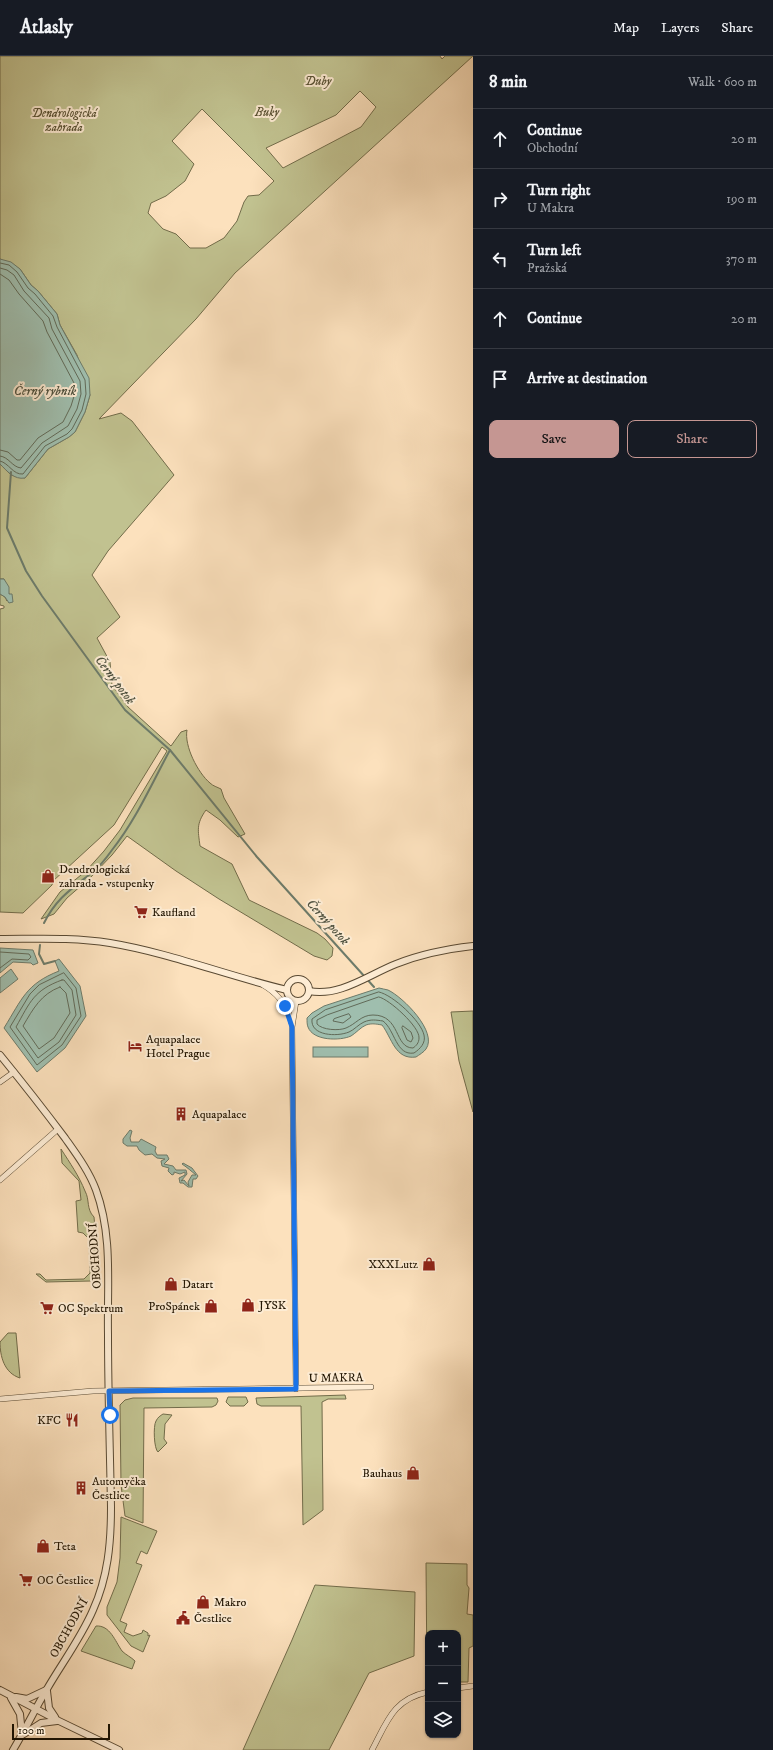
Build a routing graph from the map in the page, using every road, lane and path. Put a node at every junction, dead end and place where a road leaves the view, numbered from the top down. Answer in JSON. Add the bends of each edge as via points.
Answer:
{"nodes":[{"id":1,"x":0,"y":939,"type":"edge"},
{"id":2,"x":473,"y":946,"type":"edge"},
{"id":3,"x":258,"y":983,"type":"junction"},
{"id":4,"x":287,"y":990,"type":"junction"},
{"id":5,"x":309,"y":991,"type":"junction"},
{"id":6,"x":296,"y":1001,"type":"junction"},
{"id":7,"x":292,"y":1027,"type":"junction"},
{"id":8,"x":0,"y":1055,"type":"edge"},
{"id":9,"x":14,"y":1072,"type":"junction"},
{"id":10,"x":0,"y":1082,"type":"edge"},
{"id":11,"x":58,"y":1128,"type":"junction"},
{"id":12,"x":0,"y":1180,"type":"edge"},
{"id":13,"x":371,"y":1387,"type":"dead end"},
{"id":14,"x":296,"y":1389,"type":"junction"},
{"id":15,"x":109,"y":1391,"type":"junction"},
{"id":16,"x":0,"y":1400,"type":"edge"},
{"id":17,"x":473,"y":1686,"type":"edge"},
{"id":18,"x":461,"y":1688,"type":"edge"},
{"id":19,"x":47,"y":1689,"type":"junction"},
{"id":20,"x":0,"y":1690,"type":"edge"},
{"id":21,"x":425,"y":1693,"type":"edge"},
{"id":22,"x":10,"y":1696,"type":"junction"},
{"id":23,"x":36,"y":1709,"type":"junction"},
{"id":24,"x":59,"y":1721,"type":"junction"},
{"id":25,"x":22,"y":1735,"type":"junction"},
{"id":26,"x":13,"y":1750,"type":"edge"},
{"id":27,"x":119,"y":1750,"type":"edge"},
{"id":28,"x":372,"y":1750,"type":"edge"}],
"edges":[{"from":1,"to":3,"type":"street","via":[[71,939],[110,943],[169,956]]},
{"from":2,"to":5,"type":"street","via":[[429,952],[329,991]]},
{"from":3,"to":4,"type":"street"},
{"from":3,"to":7,"type":"street","via":[[271,990],[281,1000]]},
{"from":4,"to":5,"type":"street","via":[[292,981],[299,979],[307,983]]},
{"from":4,"to":6,"type":"street"},
{"from":5,"to":6,"type":"street","via":[[304,999]]},
{"from":6,"to":7,"type":"street"},
{"from":7,"to":14,"type":"street"},
{"from":8,"to":9,"type":"street","name":"OBCHODNÍ"},
{"from":9,"to":10,"type":"street"},
{"from":9,"to":11,"type":"street","name":"OBCHODNÍ"},
{"from":11,"to":12,"type":"street"},
{"from":11,"to":15,"type":"street","name":"OBCHODNÍ","via":[[91,1179],[105,1225]]},
{"from":13,"to":14,"type":"street","name":"U MAKRA"},
{"from":14,"to":15,"type":"street","name":"U MAKRA"},
{"from":15,"to":16,"type":"street","name":"U MAKRA"},
{"from":15,"to":19,"type":"street","name":"OBCHODNÍ","via":[[112,1507],[109,1560],[93,1610]]},
{"from":17,"to":18,"type":"street"},
{"from":19,"to":22,"type":"street","via":[[27,1698]]},
{"from":19,"to":23,"type":"street","name":"OBCHODNÍ"},
{"from":19,"to":24,"type":"street","via":[[49,1708]]},
{"from":20,"to":22,"type":"street"},
{"from":21,"to":28,"type":"street","via":[[410,1697],[392,1712]]},
{"from":22,"to":23,"type":"street"},
{"from":22,"to":25,"type":"street","via":[[20,1714]]},
{"from":23,"to":24,"type":"street"},
{"from":23,"to":25,"type":"street","name":"OBCHODNÍ"},
{"from":24,"to":25,"type":"street","via":[[41,1723]]},
{"from":24,"to":27,"type":"street"},
{"from":25,"to":26,"type":"street","name":"OBCHODNÍ"}]}
